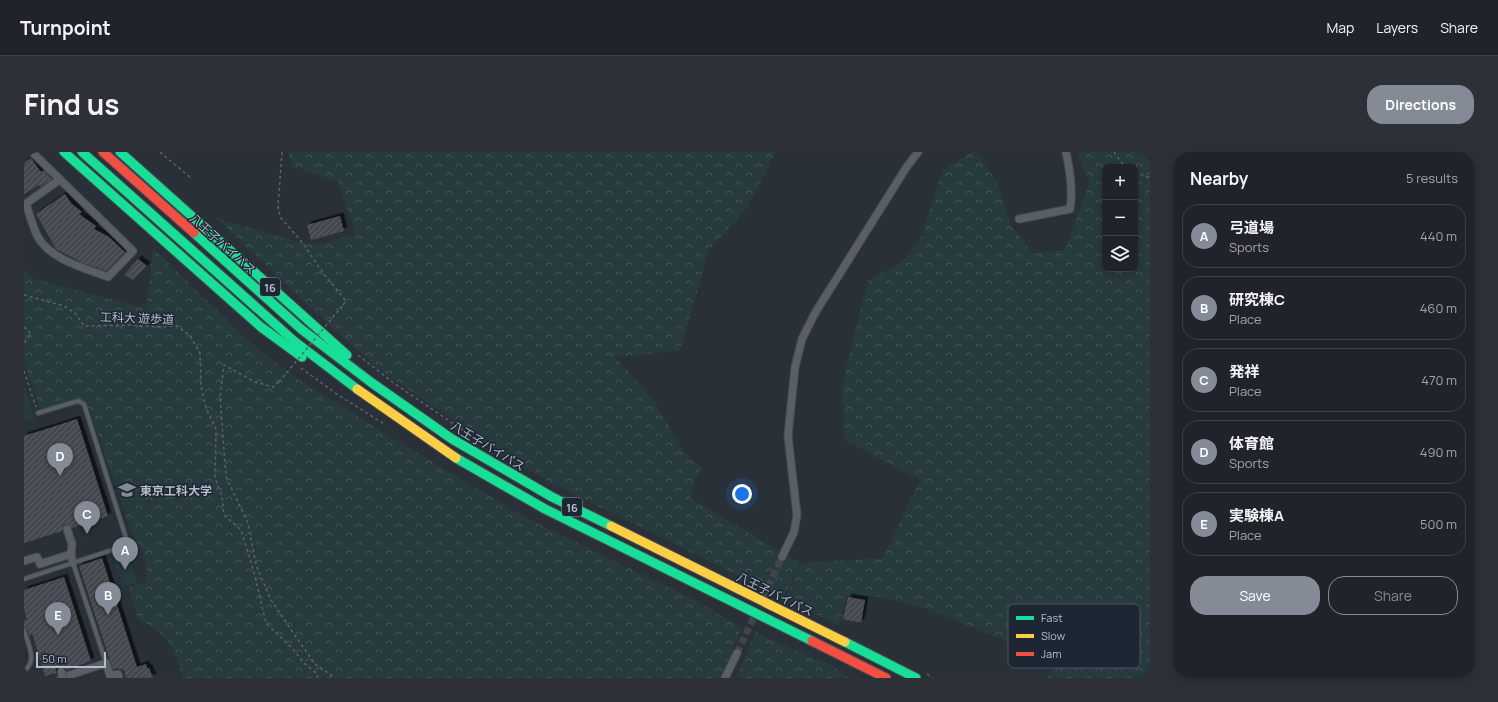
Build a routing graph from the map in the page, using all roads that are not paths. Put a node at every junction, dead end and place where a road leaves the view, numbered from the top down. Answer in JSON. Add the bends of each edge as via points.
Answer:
{"nodes":[{"id":1,"x":32,"y":152,"type":"edge"},
{"id":2,"x":64,"y":152,"type":"edge"},
{"id":3,"x":82,"y":152,"type":"edge"},
{"id":4,"x":102,"y":152,"type":"edge"},
{"id":5,"x":120,"y":152,"type":"edge"},
{"id":6,"x":918,"y":152,"type":"edge"},
{"id":7,"x":1066,"y":152,"type":"edge"},
{"id":8,"x":59,"y":180,"type":"junction"},
{"id":9,"x":25,"y":205,"type":"edge"},
{"id":10,"x":1019,"y":219,"type":"dead end"},
{"id":11,"x":363,"y":394,"type":"junction"},
{"id":12,"x":38,"y":413,"type":"road end"},
{"id":13,"x":422,"y":420,"type":"junction"},
{"id":14,"x":67,"y":529,"type":"dead end"},
{"id":15,"x":71,"y":554,"type":"junction"},
{"id":16,"x":782,"y":557,"type":"tunnel mouth"},
{"id":17,"x":24,"y":561,"type":"edge"},
{"id":18,"x":74,"y":563,"type":"junction"},
{"id":19,"x":24,"y":579,"type":"edge"},
{"id":20,"x":24,"y":630,"type":"edge"},
{"id":21,"x":737,"y":653,"type":"tunnel mouth"},
{"id":22,"x":106,"y":663,"type":"junction"},
{"id":23,"x":24,"y":671,"type":"edge"},
{"id":24,"x":118,"y":674,"type":"edge"},
{"id":25,"x":919,"y":675,"type":"edge"},
{"id":26,"x":61,"y":676,"type":"edge"},
{"id":27,"x":724,"y":678,"type":"edge"},
{"id":28,"x":886,"y":678,"type":"edge"}],
"edges":[{"from":1,"to":8,"type":"street"},
{"from":2,"to":11,"type":"highway","number":"16","via":[[261,327],[320,370]]},
{"from":3,"to":11,"type":"highway","number":"16","via":[[288,336]]},
{"from":4,"to":13,"type":"highway","name":"八王子バイパス","number":"16","via":[[301,329]]},
{"from":5,"to":13,"type":"highway","number":"16"},
{"from":6,"to":16,"type":"street","via":[[815,313],[797,353],[788,436],[797,515],[794,532]]},
{"from":7,"to":10,"type":"street","via":[[1070,209]]},
{"from":8,"to":9,"type":"street"},
{"from":8,"to":9,"type":"street","via":[[133,251],[108,276],[58,257],[47,248],[39,238]]},
{"from":11,"to":28,"type":"highway","number":"16","via":[[444,451],[545,510]]},
{"from":12,"to":18,"type":"lane","via":[[78,400],[84,404],[126,533],[125,544],[121,547]]},
{"from":13,"to":25,"type":"highway","name":"八王子バイパス","number":"16","via":[[552,497],[880,659]]},
{"from":14,"to":15,"type":"street","via":[[72,544]]},
{"from":15,"to":17,"type":"street","via":[[59,561],[40,564],[37,557]]},
{"from":15,"to":18,"type":"street"},
{"from":18,"to":19,"type":"lane"},
{"from":18,"to":22,"type":"lane"},
{"from":20,"to":23,"type":"lane","via":[[32,656],[29,667]]},
{"from":21,"to":27,"type":"street"},
{"from":22,"to":24,"type":"street","via":[[110,676]]},
{"from":22,"to":26,"type":"street"}]}
